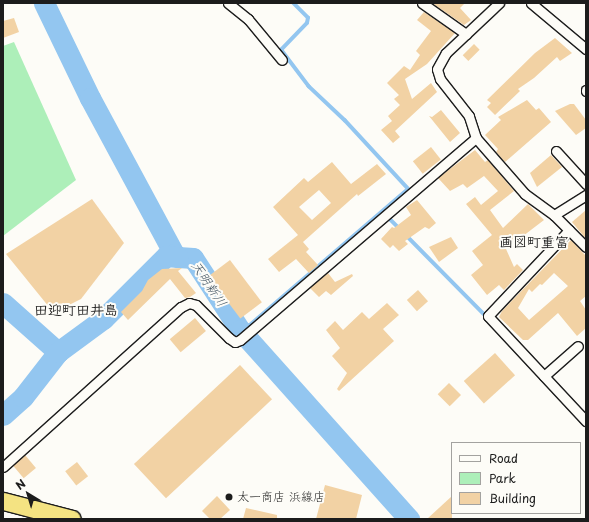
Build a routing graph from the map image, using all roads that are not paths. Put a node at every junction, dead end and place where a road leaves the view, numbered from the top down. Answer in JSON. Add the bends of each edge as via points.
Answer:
{"nodes":[{"id":1,"x":228,"y":3,"type":"edge"},
{"id":2,"x":422,"y":3,"type":"edge"},
{"id":3,"x":499,"y":3,"type":"edge"},
{"id":4,"x":531,"y":3,"type":"edge"},
{"id":5,"x":466,"y":34,"type":"junction"},
{"id":6,"x":586,"y":49,"type":"edge"},
{"id":7,"x":282,"y":60,"type":"dead end"},
{"id":8,"x":476,"y":138,"type":"junction"},
{"id":9,"x":556,"y":151,"type":"dead end"},
{"id":10,"x":586,"y":184,"type":"edge"},
{"id":11,"x":586,"y":195,"type":"edge"},
{"id":12,"x":554,"y":215,"type":"junction"},
{"id":13,"x":569,"y":230,"type":"junction"},
{"id":14,"x":586,"y":247,"type":"edge"},
{"id":15,"x":578,"y":346,"type":"dead end"},
{"id":16,"x":544,"y":376,"type":"junction"},
{"id":17,"x":586,"y":421,"type":"edge"},
{"id":18,"x":3,"y":467,"type":"edge"},
{"id":19,"x":3,"y":501,"type":"edge"},
{"id":20,"x":72,"y":519,"type":"edge"}],
"edges":[{"from":1,"to":7,"type":"street","via":[[248,19]]},
{"from":2,"to":5,"type":"street"},
{"from":3,"to":5,"type":"street"},
{"from":4,"to":6,"type":"street"},
{"from":5,"to":8,"type":"street","via":[[446,53],[437,69],[440,79],[469,116]]},
{"from":8,"to":12,"type":"street","via":[[526,194]]},
{"from":8,"to":18,"type":"street","via":[[240,340],[235,342],[229,338],[196,305],[189,303],[181,307]]},
{"from":9,"to":10,"type":"street"},
{"from":11,"to":12,"type":"street"},
{"from":12,"to":13,"type":"street"},
{"from":13,"to":14,"type":"street"},
{"from":13,"to":16,"type":"street","via":[[488,316]]},
{"from":15,"to":16,"type":"street"},
{"from":16,"to":17,"type":"street"},
{"from":19,"to":20,"type":"highway"}]}
